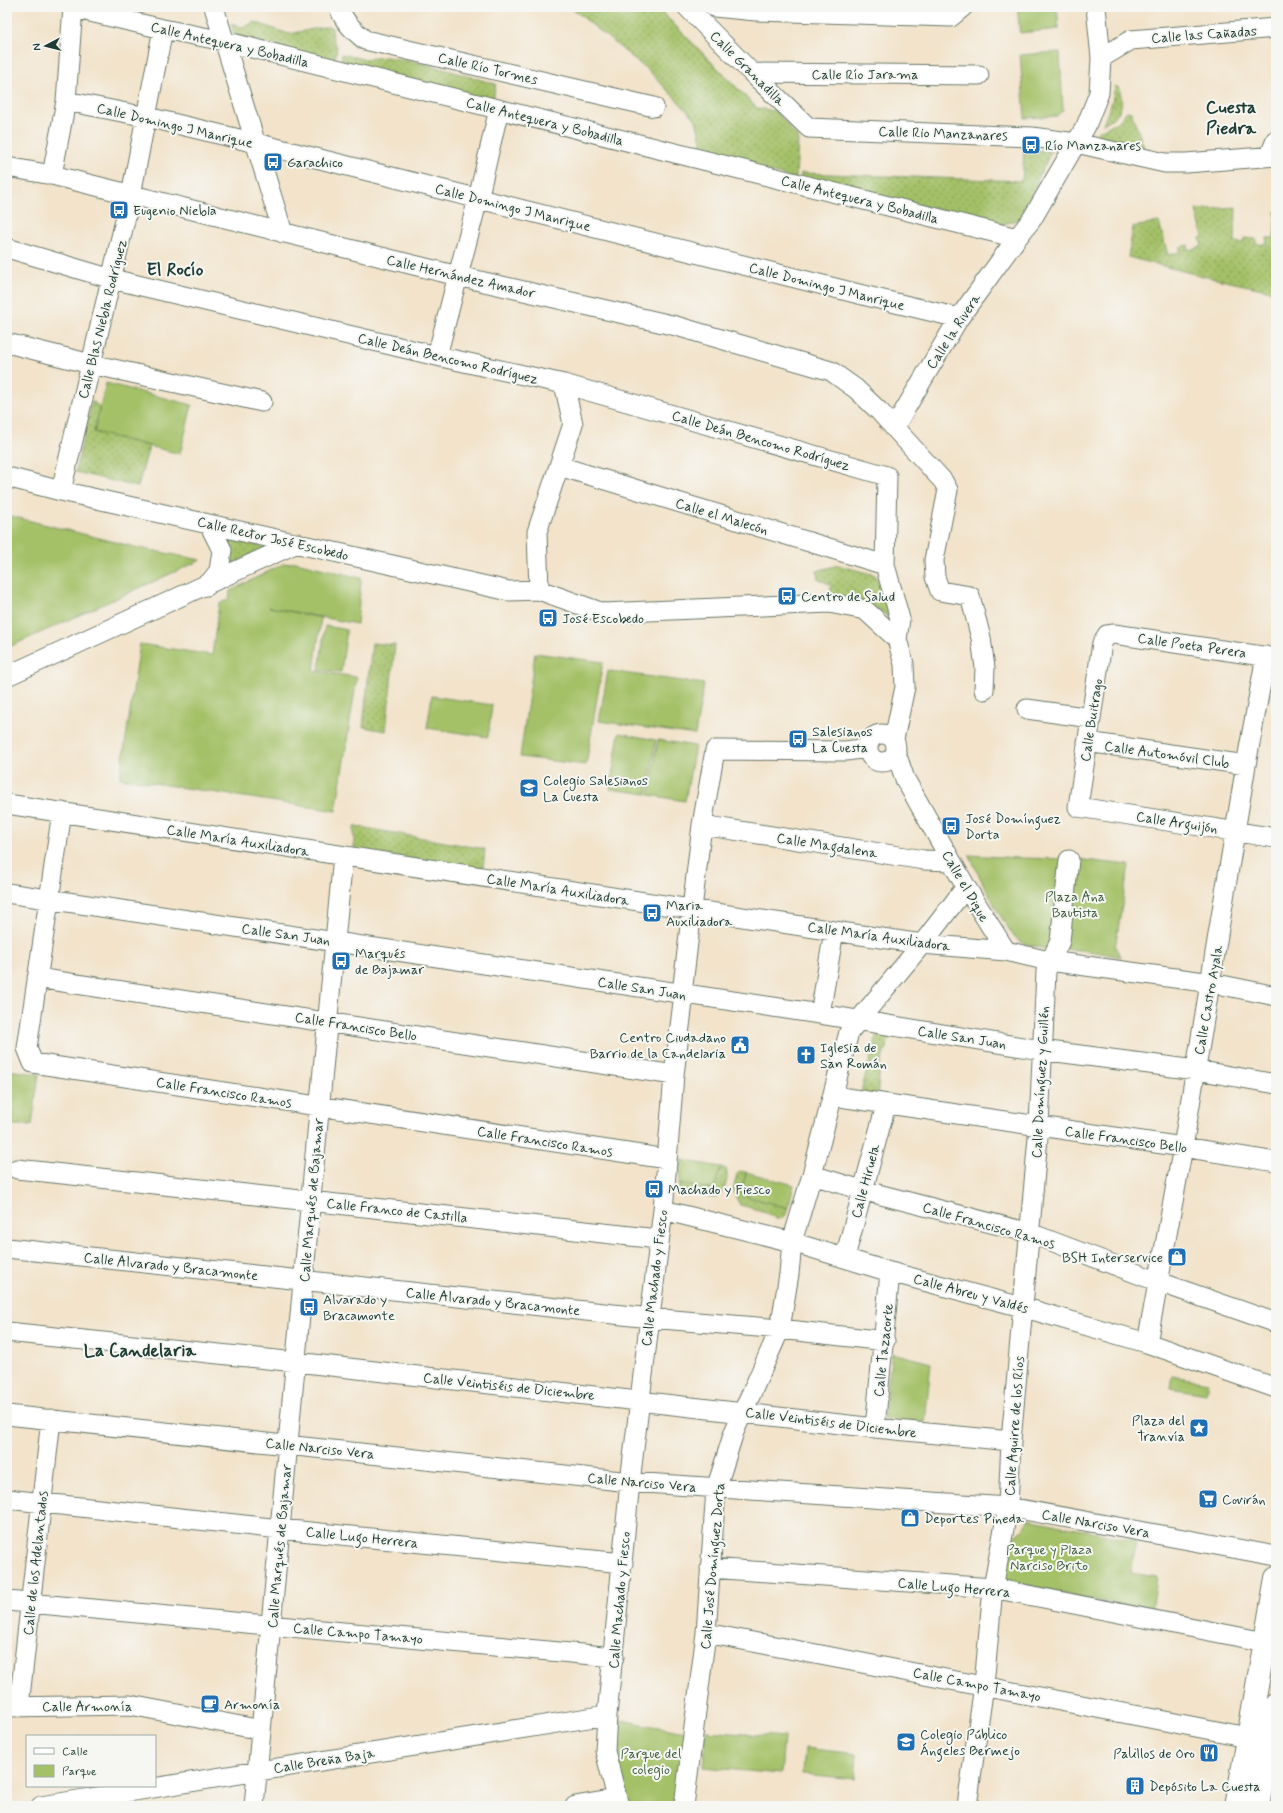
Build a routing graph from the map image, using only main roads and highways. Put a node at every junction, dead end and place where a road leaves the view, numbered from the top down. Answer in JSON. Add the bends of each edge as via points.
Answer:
{"nodes":[{"id":1,"x":1276,"y":1578,"type":"edge"},
{"id":2,"x":1276,"y":1704,"type":"edge"},
{"id":3,"x":1236,"y":1806,"type":"edge"},
{"id":4,"x":1258,"y":1806,"type":"edge"}],
"edges":[{"from":1,"to":3,"type":"main road"},
{"from":2,"to":4,"type":"main road"}]}
